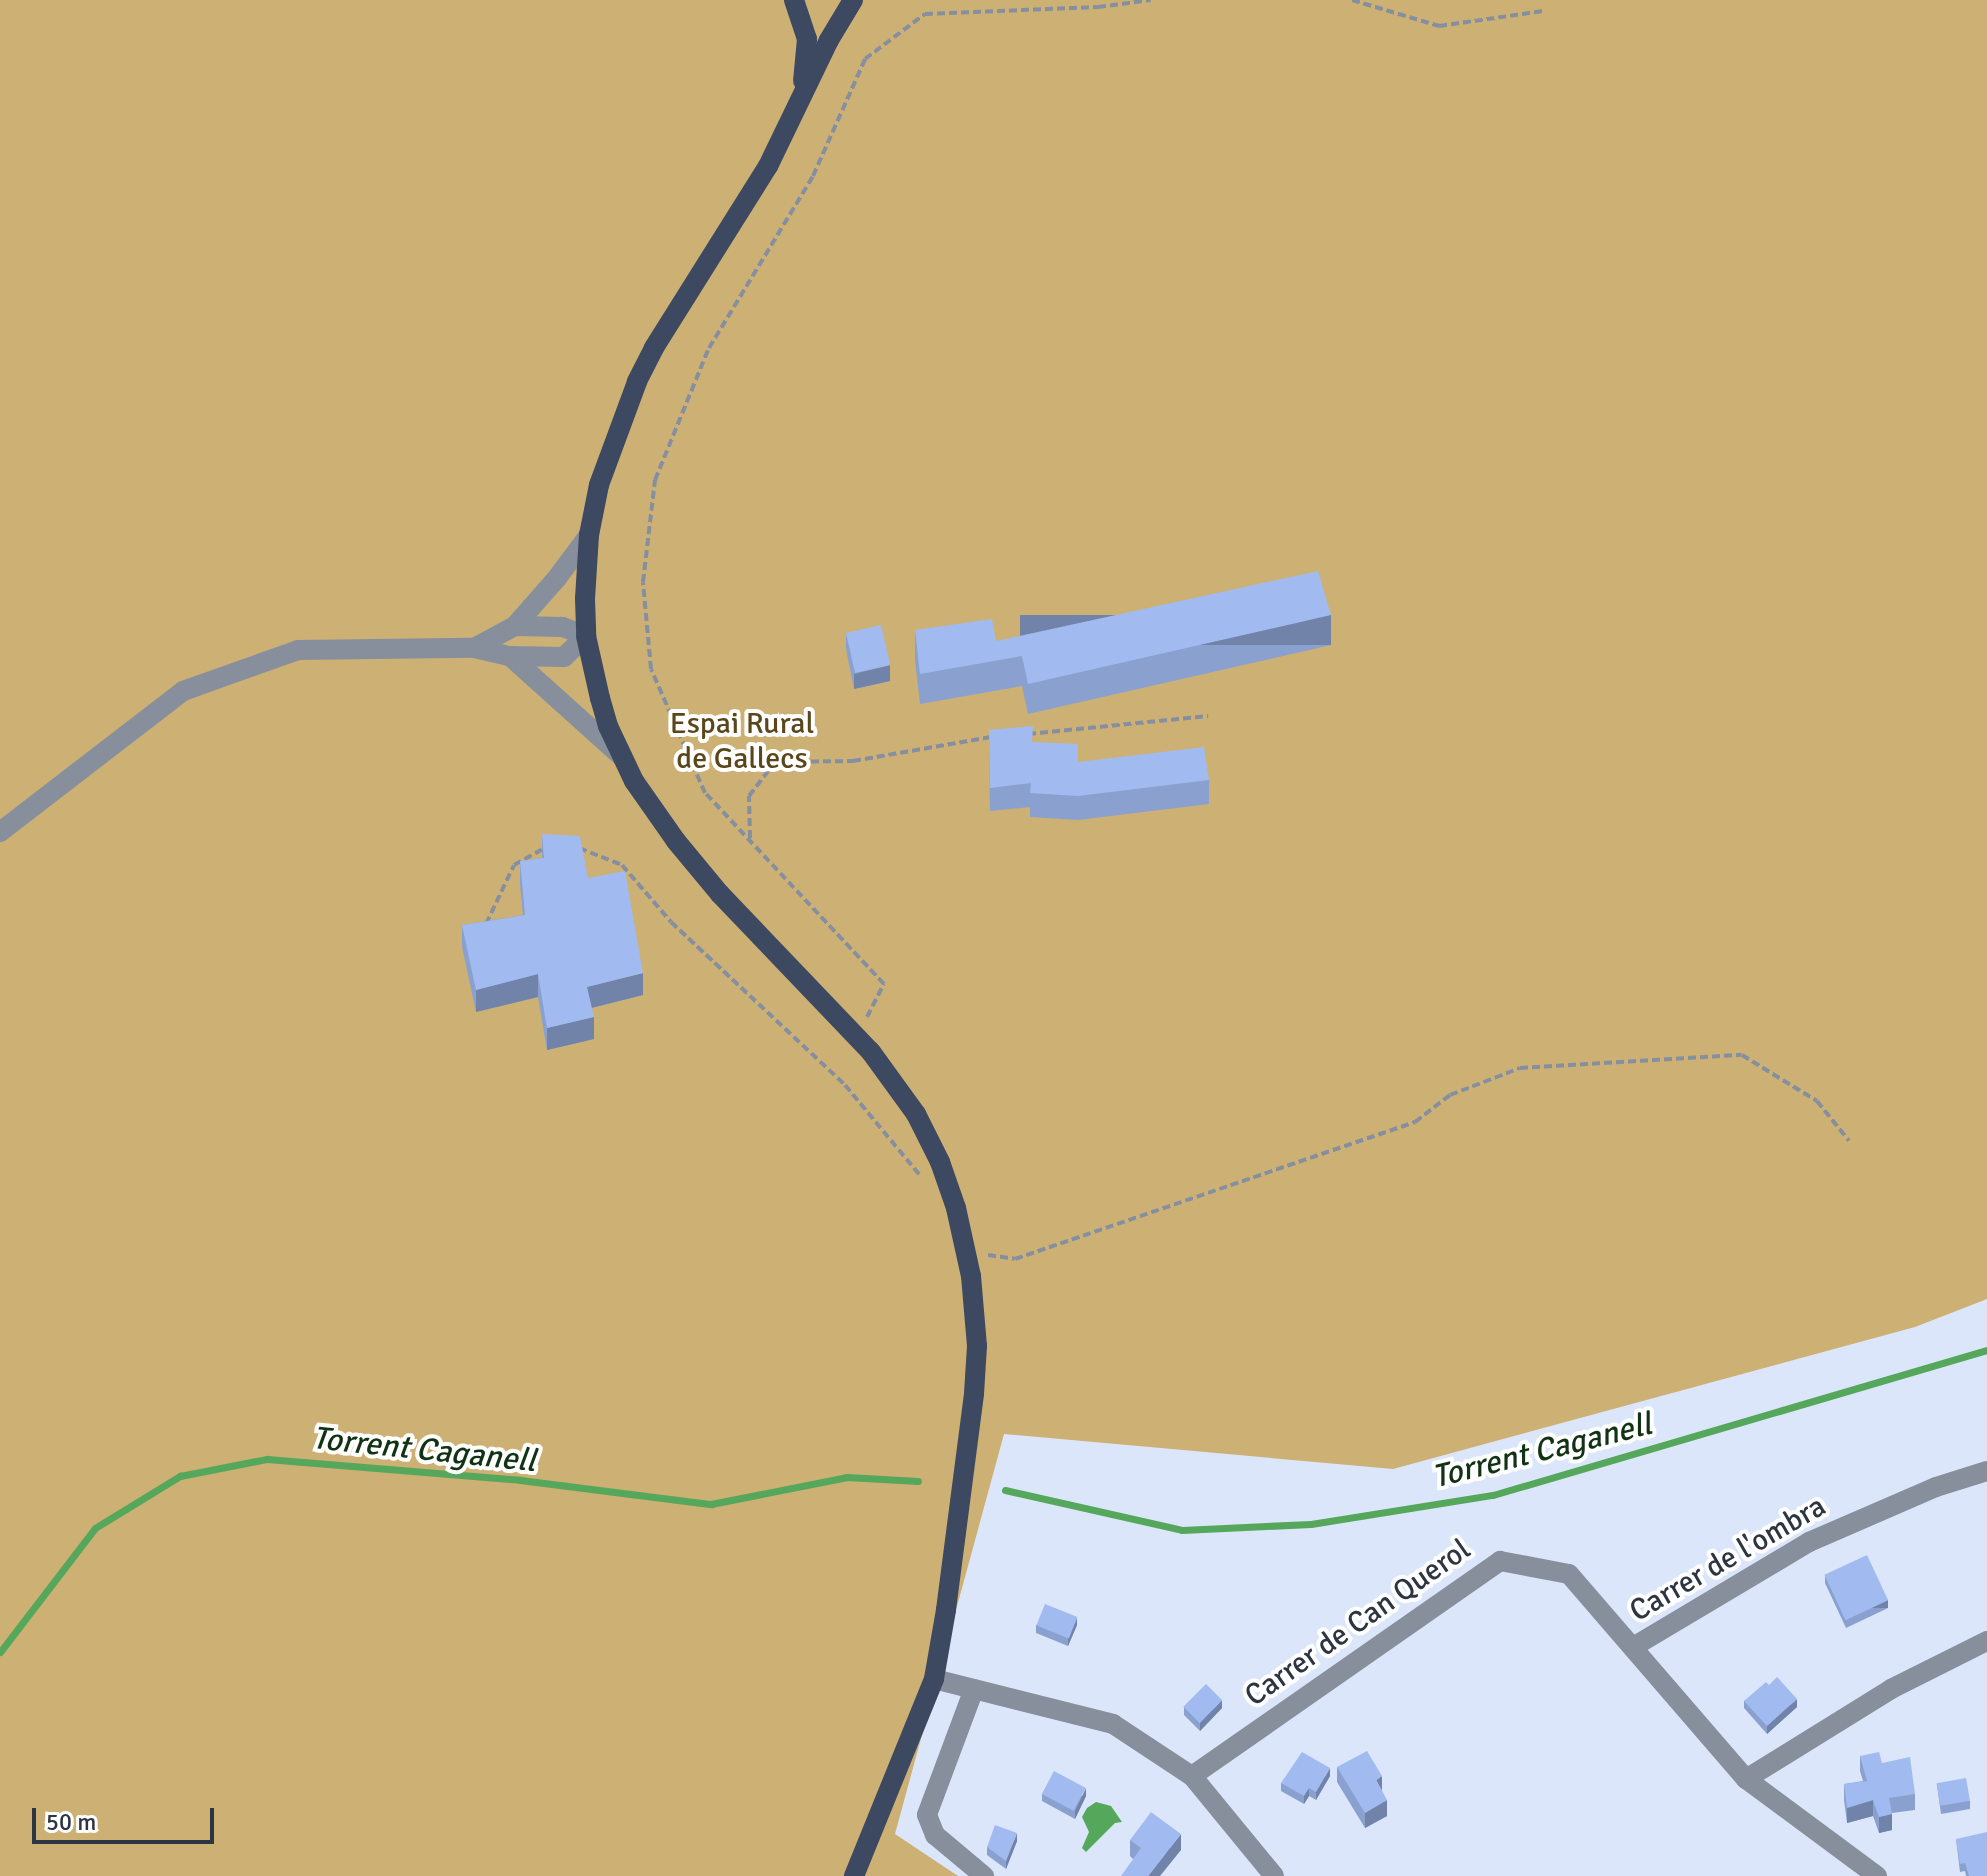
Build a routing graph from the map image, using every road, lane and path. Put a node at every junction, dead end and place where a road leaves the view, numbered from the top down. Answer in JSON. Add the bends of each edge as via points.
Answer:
{"nodes":[{"id":1,"x":794,"y":0,"type":"edge"},
{"id":2,"x":853,"y":0,"type":"edge"},
{"id":3,"x":1151,"y":0,"type":"edge"},
{"id":4,"x":1352,"y":0,"type":"edge"},
{"id":5,"x":1543,"y":11,"type":"dead end"},
{"id":6,"x":796,"y":112,"type":"junction"},
{"id":7,"x":589,"y":535,"type":"junction"},
{"id":8,"x":515,"y":626,"type":"junction"},
{"id":9,"x":586,"y":636,"type":"junction"},
{"id":10,"x":474,"y":648,"type":"junction"},
{"id":11,"x":510,"y":656,"type":"junction"},
{"id":12,"x":1208,"y":716,"type":"dead end"},
{"id":13,"x":1024,"y":734,"type":"edge"},
{"id":14,"x":993,"y":737,"type":"edge"},
{"id":15,"x":622,"y":757,"type":"junction"},
{"id":16,"x":0,"y":832,"type":"edge"},
{"id":17,"x":750,"y":840,"type":"junction"},
{"id":18,"x":558,"y":847,"type":"edge"},
{"id":19,"x":570,"y":848,"type":"edge"},
{"id":20,"x":484,"y":927,"type":"edge"},
{"id":21,"x":857,"y":1037,"type":"junction"},
{"id":22,"x":1849,"y":1141,"type":"dead end"},
{"id":23,"x":944,"y":1175,"type":"junction"},
{"id":24,"x":966,"y":1251,"type":"junction"},
{"id":25,"x":1987,"y":1471,"type":"edge"},
{"id":26,"x":1987,"y":1641,"type":"edge"},
{"id":27,"x":1633,"y":1647,"type":"junction"},
{"id":28,"x":934,"y":1679,"type":"junction"},
{"id":29,"x":974,"y":1689,"type":"junction"},
{"id":30,"x":1192,"y":1776,"type":"junction"},
{"id":31,"x":1746,"y":1779,"type":"junction"},
{"id":32,"x":854,"y":1876,"type":"edge"},
{"id":33,"x":984,"y":1876,"type":"edge"},
{"id":34,"x":1274,"y":1876,"type":"edge"},
{"id":35,"x":1877,"y":1876,"type":"edge"}],
"edges":[{"from":1,"to":6,"type":"main road","via":[[807,39]]},
{"from":2,"to":6,"type":"main road"},
{"from":3,"to":17,"type":"path","via":[[925,14],[865,59],[813,176],[709,348],[655,480],[643,582],[651,669],[705,793]]},
{"from":4,"to":5,"type":"path","via":[[1439,26]]},
{"from":6,"to":7,"type":"main road","via":[[637,382],[610,450]]},
{"from":7,"to":8,"type":"street"},
{"from":7,"to":9,"type":"main road"},
{"from":8,"to":9,"type":"street","via":[[562,627]]},
{"from":8,"to":10,"type":"street"},
{"from":9,"to":11,"type":"street","via":[[564,657]]},
{"from":9,"to":15,"type":"main road","via":[[608,726]]},
{"from":10,"to":11,"type":"street"},
{"from":10,"to":16,"type":"street","via":[[298,650],[183,691]]},
{"from":11,"to":15,"type":"street"},
{"from":12,"to":13,"type":"path"},
{"from":14,"to":17,"type":"path","via":[[853,761],[775,762],[749,796]]},
{"from":15,"to":21,"type":"main road","via":[[676,841],[720,894]]},
{"from":17,"to":21,"type":"path","via":[[884,984]]},
{"from":18,"to":20,"type":"path","via":[[547,846],[514,865]]},
{"from":19,"to":23,"type":"path","via":[[622,865],[671,922],[845,1085],[921,1176]]},
{"from":21,"to":23,"type":"main road","via":[[916,1114]]},
{"from":22,"to":24,"type":"path","via":[[1817,1101],[1742,1055],[1520,1068],[1450,1095],[1415,1122],[1015,1259]]},
{"from":23,"to":24,"type":"main road"},
{"from":24,"to":28,"type":"main road","via":[[977,1346],[974,1394]]},
{"from":25,"to":27,"type":"street","name":"Carrer de l'ombra","via":[[1936,1487],[1809,1542]]},
{"from":26,"to":31,"type":"street","via":[[1891,1689]]},
{"from":27,"to":30,"type":"street","name":"Carrer de Can Querol","via":[[1569,1574],[1500,1561]]},
{"from":27,"to":31,"type":"street","name":"Carrer de Can Querol"},
{"from":28,"to":29,"type":"street"},
{"from":28,"to":32,"type":"main road"},
{"from":29,"to":30,"type":"street","via":[[1113,1724]]},
{"from":29,"to":33,"type":"street","via":[[928,1824]]},
{"from":30,"to":34,"type":"street"},
{"from":31,"to":35,"type":"street","name":"Carrer de Can Querol"}]}
